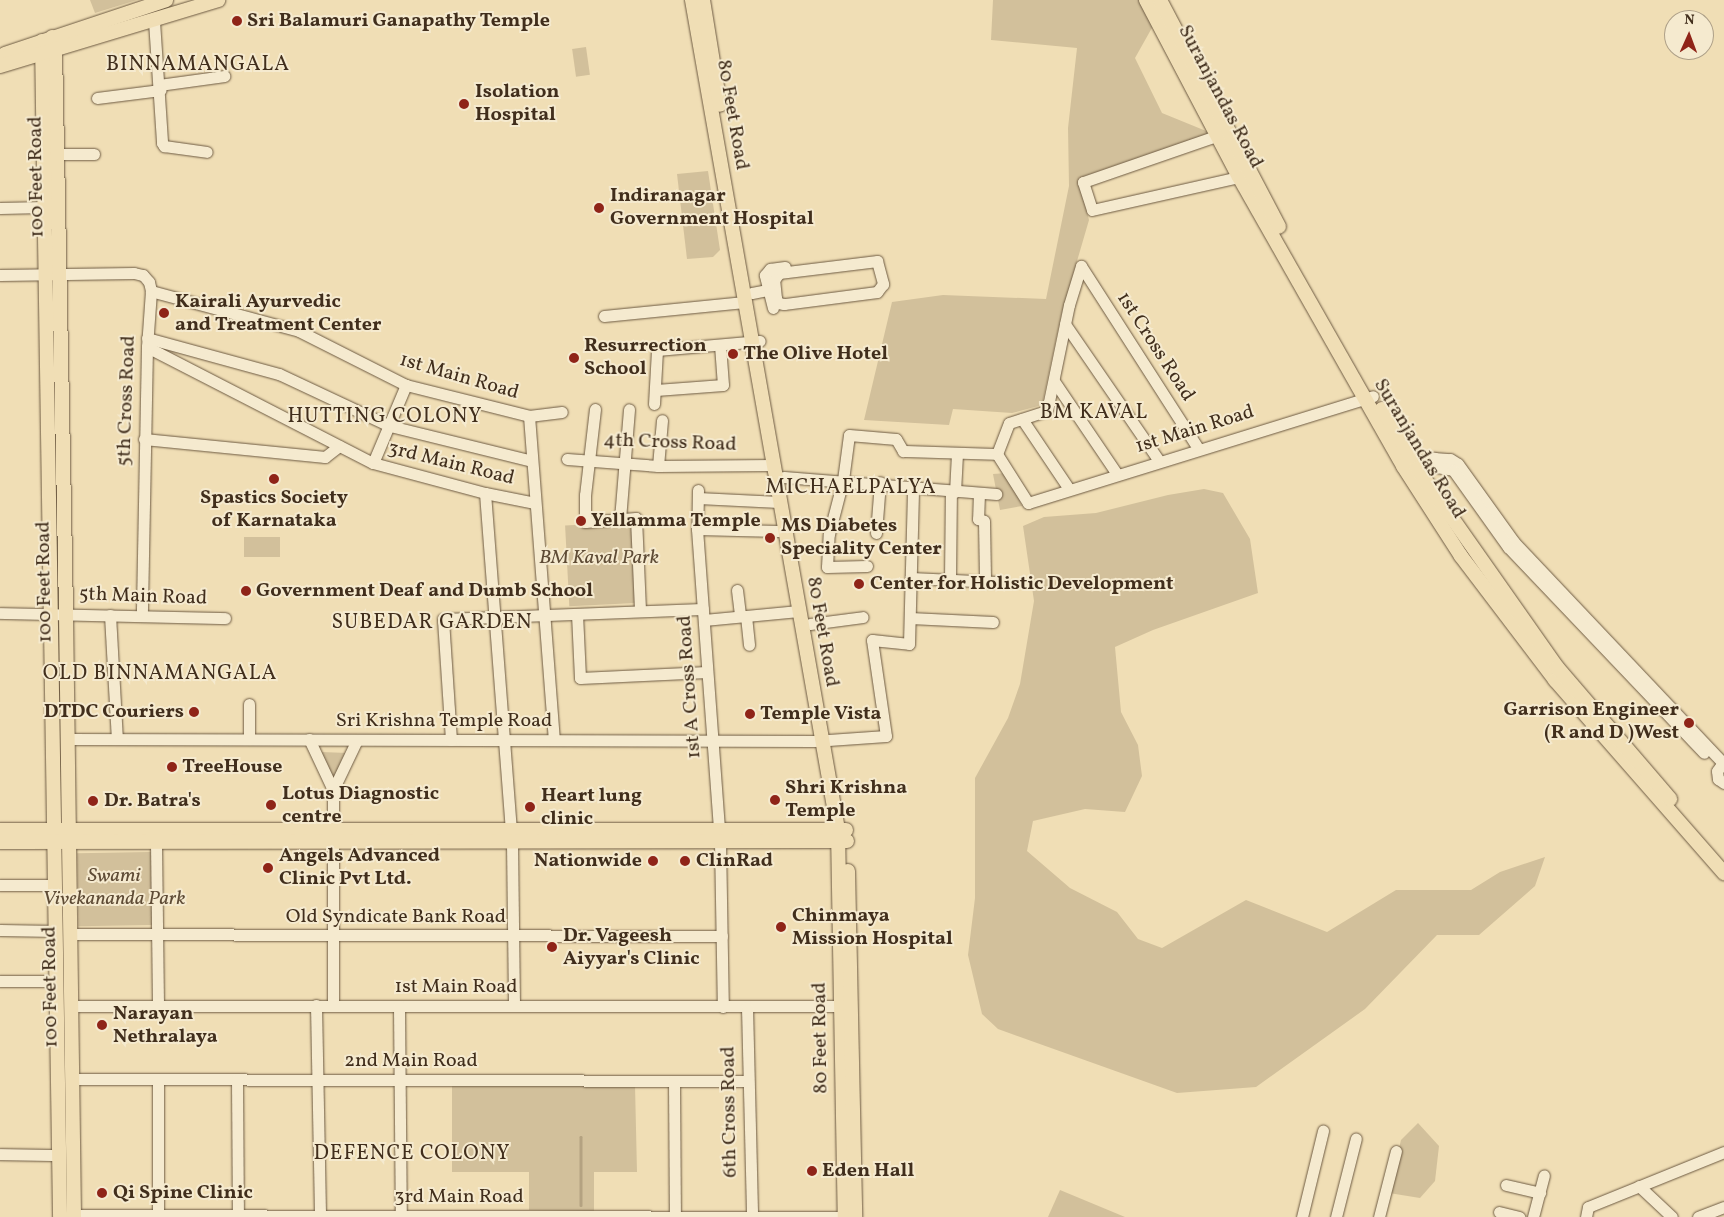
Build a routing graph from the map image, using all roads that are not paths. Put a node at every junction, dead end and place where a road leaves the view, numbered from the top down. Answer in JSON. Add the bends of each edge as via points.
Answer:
{"nodes":[{"id":1,"x":166,"y":0,"type":"edge"},
{"id":2,"x":218,"y":0,"type":"edge"},
{"id":3,"x":692,"y":0,"type":"edge"},
{"id":4,"x":702,"y":0,"type":"edge"},
{"id":5,"x":1146,"y":0,"type":"edge"},
{"id":6,"x":1160,"y":0,"type":"edge"},
{"id":7,"x":154,"y":21,"type":"junction"},
{"id":8,"x":48,"y":45,"type":"junction"},
{"id":9,"x":0,"y":56,"type":"edge"},
{"id":10,"x":0,"y":66,"type":"edge"},
{"id":11,"x":224,"y":76,"type":"dead end"},
{"id":12,"x":160,"y":87,"type":"junction"},
{"id":13,"x":97,"y":98,"type":"dead end"},
{"id":14,"x":1219,"y":136,"type":"junction"},
{"id":15,"x":207,"y":152,"type":"dead end"},
{"id":16,"x":56,"y":154,"type":"junction"},
{"id":17,"x":94,"y":154,"type":"dead end"},
{"id":18,"x":1238,"y":177,"type":"junction"},
{"id":19,"x":44,"y":207,"type":"junction"},
{"id":20,"x":0,"y":208,"type":"edge"},
{"id":21,"x":788,"y":267,"type":"dead end"},
{"id":22,"x":44,"y":274,"type":"junction"},
{"id":23,"x":58,"y":274,"type":"junction"},
{"id":24,"x":0,"y":275,"type":"edge"},
{"id":25,"x":771,"y":290,"type":"junction"},
{"id":26,"x":151,"y":291,"type":"junction"},
{"id":27,"x":749,"y":296,"type":"junction"},
{"id":28,"x":790,"y":310,"type":"dead end"},
{"id":29,"x":604,"y":316,"type":"dead end"},
{"id":30,"x":1064,"y":324,"type":"junction"},
{"id":31,"x":147,"y":342,"type":"junction"},
{"id":32,"x":756,"y":342,"type":"junction"},
{"id":33,"x":720,"y":344,"type":"junction"},
{"id":34,"x":1054,"y":381,"type":"junction"},
{"id":35,"x":406,"y":385,"type":"junction"},
{"id":36,"x":656,"y":390,"type":"junction"},
{"id":37,"x":1370,"y":397,"type":"junction"},
{"id":38,"x":654,"y":404,"type":"dead end"},
{"id":39,"x":629,"y":409,"type":"dead end"},
{"id":40,"x":595,"y":410,"type":"dead end"},
{"id":41,"x":562,"y":412,"type":"dead end"},
{"id":42,"x":529,"y":416,"type":"junction"},
{"id":43,"x":1022,"y":419,"type":"junction"},
{"id":44,"x":662,"y":420,"type":"dead end"},
{"id":45,"x":390,"y":426,"type":"junction"},
{"id":46,"x":144,"y":439,"type":"junction"},
{"id":47,"x":339,"y":446,"type":"junction"},
{"id":48,"x":1198,"y":448,"type":"junction"},
{"id":49,"x":996,"y":454,"type":"junction"},
{"id":50,"x":957,"y":455,"type":"junction"},
{"id":51,"x":567,"y":459,"type":"dead end"},
{"id":52,"x":588,"y":459,"type":"junction"},
{"id":53,"x":532,"y":461,"type":"junction"},
{"id":54,"x":1159,"y":461,"type":"junction"},
{"id":55,"x":622,"y":463,"type":"junction"},
{"id":56,"x":373,"y":464,"type":"junction"},
{"id":57,"x":773,"y":465,"type":"junction"},
{"id":58,"x":658,"y":466,"type":"junction"},
{"id":59,"x":1410,"y":467,"type":"junction"},
{"id":60,"x":1117,"y":474,"type":"junction"},
{"id":61,"x":784,"y":477,"type":"junction"},
{"id":62,"x":843,"y":480,"type":"junction"},
{"id":63,"x":880,"y":482,"type":"junction"},
{"id":64,"x":913,"y":489,"type":"junction"},
{"id":65,"x":1069,"y":489,"type":"junction"},
{"id":66,"x":953,"y":492,"type":"junction"},
{"id":67,"x":485,"y":493,"type":"junction"},
{"id":68,"x":978,"y":493,"type":"junction"},
{"id":69,"x":996,"y":494,"type":"dead end"},
{"id":70,"x":779,"y":502,"type":"junction"},
{"id":71,"x":535,"y":503,"type":"junction"},
{"id":72,"x":620,"y":519,"type":"junction"},
{"id":73,"x":697,"y":529,"type":"junction"},
{"id":74,"x":778,"y":531,"type":"dead end"},
{"id":75,"x":876,"y":533,"type":"dead end"},
{"id":76,"x":867,"y":566,"type":"dead end"},
{"id":77,"x":911,"y":578,"type":"junction"},
{"id":78,"x":950,"y":580,"type":"junction"},
{"id":79,"x":737,"y":590,"type":"dead end"},
{"id":80,"x":640,"y":611,"type":"junction"},
{"id":81,"x":799,"y":611,"type":"junction"},
{"id":82,"x":0,"y":613,"type":"edge"},
{"id":83,"x":59,"y":614,"type":"junction"},
{"id":84,"x":577,"y":614,"type":"junction"},
{"id":85,"x":703,"y":614,"type":"junction"},
{"id":86,"x":110,"y":615,"type":"junction"},
{"id":87,"x":544,"y":615,"type":"junction"},
{"id":88,"x":142,"y":616,"type":"junction"},
{"id":89,"x":743,"y":616,"type":"junction"},
{"id":90,"x":495,"y":617,"type":"junction"},
{"id":91,"x":863,"y":617,"type":"dead end"},
{"id":92,"x":225,"y":618,"type":"dead end"},
{"id":93,"x":910,"y":618,"type":"junction"},
{"id":94,"x":993,"y":622,"type":"dead end"},
{"id":95,"x":810,"y":624,"type":"junction"},
{"id":96,"x":749,"y":645,"type":"dead end"},
{"id":97,"x":707,"y":672,"type":"junction"},
{"id":98,"x":1575,"y":696,"type":"junction"},
{"id":99,"x":249,"y":704,"type":"dead end"},
{"id":100,"x":67,"y":739,"type":"junction"},
{"id":101,"x":117,"y":739,"type":"junction"},
{"id":102,"x":249,"y":739,"type":"junction"},
{"id":103,"x":309,"y":740,"type":"junction"},
{"id":104,"x":357,"y":740,"type":"junction"},
{"id":105,"x":451,"y":740,"type":"junction"},
{"id":106,"x":504,"y":740,"type":"junction"},
{"id":107,"x":554,"y":740,"type":"junction"},
{"id":108,"x":712,"y":740,"type":"junction"},
{"id":109,"x":826,"y":741,"type":"junction"},
{"id":110,"x":1721,"y":763,"type":"edge"},
{"id":111,"x":1724,"y":783,"type":"edge"},
{"id":112,"x":333,"y":790,"type":"junction"},
{"id":113,"x":0,"y":830,"type":"edge"},
{"id":114,"x":334,"y":835,"type":"junction"},
{"id":115,"x":511,"y":835,"type":"junction"},
{"id":116,"x":842,"y":835,"type":"junction"},
{"id":117,"x":61,"y":836,"type":"junction"},
{"id":118,"x":719,"y":836,"type":"junction"},
{"id":119,"x":0,"y":842,"type":"edge"},
{"id":120,"x":156,"y":842,"type":"junction"},
{"id":121,"x":1724,"y":862,"type":"edge"},
{"id":122,"x":1724,"y":873,"type":"edge"},
{"id":123,"x":0,"y":885,"type":"edge"},
{"id":124,"x":55,"y":885,"type":"junction"},
{"id":125,"x":0,"y":930,"type":"edge"},
{"id":126,"x":63,"y":932,"type":"junction"},
{"id":127,"x":844,"y":934,"type":"junction"},
{"id":128,"x":156,"y":935,"type":"junction"},
{"id":129,"x":333,"y":935,"type":"junction"},
{"id":130,"x":514,"y":936,"type":"junction"},
{"id":131,"x":722,"y":936,"type":"junction"},
{"id":132,"x":0,"y":981,"type":"edge"},
{"id":133,"x":57,"y":981,"type":"junction"},
{"id":134,"x":158,"y":1005,"type":"junction"},
{"id":135,"x":71,"y":1006,"type":"junction"},
{"id":136,"x":316,"y":1006,"type":"junction"},
{"id":137,"x":333,"y":1006,"type":"junction"},
{"id":138,"x":399,"y":1006,"type":"junction"},
{"id":139,"x":514,"y":1006,"type":"junction"},
{"id":140,"x":723,"y":1006,"type":"junction"},
{"id":141,"x":747,"y":1006,"type":"junction"},
{"id":142,"x":840,"y":1006,"type":"junction"},
{"id":143,"x":73,"y":1079,"type":"junction"},
{"id":144,"x":158,"y":1079,"type":"junction"},
{"id":145,"x":237,"y":1080,"type":"junction"},
{"id":146,"x":317,"y":1080,"type":"junction"},
{"id":147,"x":400,"y":1080,"type":"junction"},
{"id":148,"x":674,"y":1081,"type":"junction"},
{"id":149,"x":748,"y":1081,"type":"junction"},
{"id":150,"x":1324,"y":1131,"type":"dead end"},
{"id":151,"x":1356,"y":1138,"type":"dead end"},
{"id":152,"x":1396,"y":1151,"type":"dead end"},
{"id":153,"x":1724,"y":1152,"type":"edge"},
{"id":154,"x":0,"y":1154,"type":"edge"},
{"id":155,"x":60,"y":1155,"type":"junction"},
{"id":156,"x":1544,"y":1175,"type":"dead end"},
{"id":157,"x":1506,"y":1185,"type":"dead end"},
{"id":158,"x":1639,"y":1186,"type":"junction"},
{"id":159,"x":1540,"y":1193,"type":"junction"},
{"id":160,"x":1724,"y":1207,"type":"edge"},
{"id":161,"x":1499,"y":1212,"type":"dead end"},
{"id":162,"x":1587,"y":1212,"type":"edge"},
{"id":163,"x":1669,"y":1215,"type":"edge"},
{"id":164,"x":69,"y":1216,"type":"edge"},
{"id":165,"x":158,"y":1216,"type":"edge"},
{"id":166,"x":238,"y":1216,"type":"junction"},
{"id":167,"x":320,"y":1216,"type":"junction"},
{"id":168,"x":401,"y":1216,"type":"edge"},
{"id":169,"x":676,"y":1216,"type":"edge"},
{"id":170,"x":752,"y":1217,"type":"edge"},
{"id":171,"x":845,"y":1217,"type":"edge"},
{"id":172,"x":855,"y":1217,"type":"edge"},
{"id":173,"x":1302,"y":1217,"type":"edge"},
{"id":174,"x":1336,"y":1217,"type":"edge"},
{"id":175,"x":1379,"y":1217,"type":"edge"},
{"id":176,"x":1519,"y":1217,"type":"edge"},
{"id":177,"x":1533,"y":1217,"type":"edge"},
{"id":178,"x":1698,"y":1217,"type":"edge"}],
"edges":[{"from":1,"to":8,"type":"main road"},
{"from":2,"to":7,"type":"main road"},
{"from":3,"to":27,"type":"main road","name":"80 Feet Road"},
{"from":4,"to":27,"type":"main road","name":"80 Feet Road"},
{"from":5,"to":14,"type":"main road","name":"Suranjandas Road"},
{"from":6,"to":37,"type":"main road","name":"Suranjandas Road","via":[[1249,175]]},
{"from":7,"to":8,"type":"main road"},
{"from":7,"to":12,"type":"street"},
{"from":8,"to":9,"type":"main road"},
{"from":8,"to":10,"type":"main road"},
{"from":8,"to":16,"type":"main road","name":"100 Feet Road"},
{"from":8,"to":19,"type":"main road","name":"100 Feet Road"},
{"from":11,"to":12,"type":"street"},
{"from":12,"to":13,"type":"street"},
{"from":12,"to":15,"type":"street","via":[[164,146]]},
{"from":14,"to":18,"type":"main road","name":"Suranjandas Road"},
{"from":14,"to":18,"type":"street","via":[[1084,182],[1092,210]]},
{"from":16,"to":17,"type":"street"},
{"from":16,"to":23,"type":"main road","name":"100 Feet Road"},
{"from":18,"to":37,"type":"main road","name":"Suranjandas Road"},
{"from":19,"to":20,"type":"street"},
{"from":19,"to":22,"type":"main road","name":"100 Feet Road"},
{"from":21,"to":25,"type":"street","via":[[767,270]]},
{"from":22,"to":23,"type":"street"},
{"from":22,"to":24,"type":"street"},
{"from":22,"to":83,"type":"main road","name":"100 Feet Road"},
{"from":23,"to":26,"type":"street","via":[[134,273],[144,275]]},
{"from":23,"to":83,"type":"main road","name":"100 Feet Road"},
{"from":25,"to":25,"type":"street","via":[[778,303],[784,304],[877,292],[882,284],[880,265],[870,261],[779,273],[775,275]]},
{"from":25,"to":27,"type":"street"},
{"from":25,"to":28,"type":"street","via":[[774,309]]},
{"from":26,"to":31,"type":"street","name":"5th Cross Road"},
{"from":26,"to":35,"type":"street","name":"1st Main Road","via":[[299,331]]},
{"from":27,"to":29,"type":"street"},
{"from":27,"to":32,"type":"main road","name":"80 Feet Road"},
{"from":30,"to":34,"type":"street"},
{"from":30,"to":48,"type":"street","name":"1st Cross Road","via":[[1081,266]]},
{"from":30,"to":54,"type":"street"},
{"from":31,"to":45,"type":"street","via":[[279,374]]},
{"from":31,"to":46,"type":"street","name":"5th Cross Road"},
{"from":31,"to":47,"type":"street","name":"3rd Main Road"},
{"from":32,"to":33,"type":"street"},
{"from":32,"to":57,"type":"main road","name":"80 Feet Road"},
{"from":32,"to":61,"type":"main road","name":"80 Feet Road"},
{"from":33,"to":36,"type":"street","via":[[657,350]]},
{"from":33,"to":36,"type":"street","via":[[723,385]]},
{"from":34,"to":43,"type":"street","via":[[1047,411]]},
{"from":34,"to":60,"type":"street"},
{"from":35,"to":42,"type":"street","name":"1st Main Road"},
{"from":35,"to":45,"type":"street"},
{"from":36,"to":38,"type":"street"},
{"from":37,"to":48,"type":"street","name":"1st Main Road"},
{"from":37,"to":59,"type":"main road","name":"Suranjandas Road"},
{"from":39,"to":55,"type":"street"},
{"from":40,"to":52,"type":"street"},
{"from":41,"to":42,"type":"street","name":"1st Main Road"},
{"from":42,"to":53,"type":"street"},
{"from":43,"to":49,"type":"street","via":[[1007,426]]},
{"from":43,"to":65,"type":"street"},
{"from":44,"to":58,"type":"street"},
{"from":45,"to":53,"type":"street"},
{"from":45,"to":56,"type":"street"},
{"from":46,"to":47,"type":"street","via":[[325,456]]},
{"from":46,"to":88,"type":"street","name":"5th Cross Road"},
{"from":47,"to":56,"type":"street","name":"3rd Main Road"},
{"from":48,"to":54,"type":"street","name":"1st Main Road"},
{"from":49,"to":50,"type":"street"},
{"from":49,"to":65,"type":"street","name":"1st Main Road","via":[[1028,502]]},
{"from":50,"to":62,"type":"street","via":[[904,451],[896,439],[849,435]]},
{"from":50,"to":66,"type":"street"},
{"from":51,"to":52,"type":"street","name":"4th Cross Road"},
{"from":52,"to":55,"type":"street","name":"4th Cross Road"},
{"from":52,"to":72,"type":"street","via":[[585,522]]},
{"from":53,"to":71,"type":"street"},
{"from":54,"to":60,"type":"street","name":"1st Main Road"},
{"from":55,"to":58,"type":"street","name":"4th Cross Road"},
{"from":55,"to":72,"type":"street"},
{"from":56,"to":67,"type":"street","name":"3rd Main Road"},
{"from":57,"to":58,"type":"street","name":"4th Cross Road"},
{"from":57,"to":70,"type":"main road","name":"80 Feet Road"},
{"from":59,"to":98,"type":"main road","name":"Suranjandas Road"},
{"from":59,"to":110,"type":"street","via":[[1442,459],[1458,464],[1514,542],[1645,686]]},
{"from":60,"to":65,"type":"street","name":"1st Main Road"},
{"from":61,"to":62,"type":"street"},
{"from":61,"to":95,"type":"main road","name":"80 Feet Road"},
{"from":62,"to":63,"type":"street"},
{"from":62,"to":76,"type":"street","via":[[829,534],[827,566]]},
{"from":63,"to":64,"type":"street"},
{"from":63,"to":75,"type":"street"},
{"from":64,"to":66,"type":"street"},
{"from":64,"to":77,"type":"street"},
{"from":66,"to":68,"type":"street"},
{"from":66,"to":78,"type":"street"},
{"from":67,"to":71,"type":"street","name":"3rd Main Road"},
{"from":67,"to":90,"type":"street"},
{"from":68,"to":69,"type":"street"},
{"from":68,"to":78,"type":"street","via":[[978,519],[984,521],[990,581]]},
{"from":70,"to":73,"type":"street","name":"1st A Cross Road","via":[[698,494]]},
{"from":70,"to":81,"type":"main road","name":"80 Feet Road"},
{"from":71,"to":87,"type":"street"},
{"from":72,"to":80,"type":"street","via":[[636,518]]},
{"from":73,"to":74,"type":"street"},
{"from":73,"to":85,"type":"street","name":"1st A Cross Road"},
{"from":77,"to":78,"type":"street"},
{"from":77,"to":93,"type":"street"},
{"from":79,"to":89,"type":"street"},
{"from":80,"to":84,"type":"street"},
{"from":80,"to":85,"type":"street"},
{"from":81,"to":89,"type":"street"},
{"from":81,"to":109,"type":"main road","name":"80 Feet Road"},
{"from":82,"to":83,"type":"street","name":"5th Main Road"},
{"from":83,"to":86,"type":"street","name":"5th Main Road"},
{"from":83,"to":100,"type":"main road","name":"100 Feet Road"},
{"from":83,"to":117,"type":"main road","name":"100 Feet Road"},
{"from":84,"to":87,"type":"street"},
{"from":84,"to":97,"type":"street","via":[[580,678]]},
{"from":85,"to":89,"type":"street"},
{"from":85,"to":97,"type":"street","name":"1st A Cross Road"},
{"from":86,"to":88,"type":"street","name":"5th Main Road"},
{"from":86,"to":101,"type":"street"},
{"from":87,"to":90,"type":"street"},
{"from":87,"to":107,"type":"street"},
{"from":88,"to":92,"type":"street","name":"5th Main Road"},
{"from":89,"to":96,"type":"street"},
{"from":90,"to":105,"type":"street","via":[[443,619]]},
{"from":90,"to":106,"type":"street"},
{"from":91,"to":95,"type":"street"},
{"from":93,"to":94,"type":"street"},
{"from":93,"to":109,"type":"street","via":[[909,644],[872,640],[886,736]]},
{"from":95,"to":109,"type":"main road","name":"80 Feet Road"},
{"from":97,"to":108,"type":"street","name":"1st A Cross Road"},
{"from":98,"to":121,"type":"main road","name":"Suranjandas Road"},
{"from":98,"to":122,"type":"main road","name":"Suranjandas Road"},
{"from":99,"to":102,"type":"street"},
{"from":100,"to":101,"type":"street","name":"Sri Krishna Temple Road"},
{"from":100,"to":117,"type":"main road","name":"100 Feet Road"},
{"from":101,"to":102,"type":"street","name":"Sri Krishna Temple Road"},
{"from":102,"to":103,"type":"street","name":"Sri Krishna Temple Road"},
{"from":103,"to":104,"type":"street","name":"Sri Krishna Temple Road"},
{"from":103,"to":112,"type":"street"},
{"from":104,"to":105,"type":"street","name":"Sri Krishna Temple Road"},
{"from":104,"to":112,"type":"street"},
{"from":105,"to":106,"type":"street","name":"Sri Krishna Temple Road"},
{"from":106,"to":107,"type":"street","name":"Sri Krishna Temple Road"},
{"from":106,"to":115,"type":"street"},
{"from":107,"to":108,"type":"street","name":"Sri Krishna Temple Road"},
{"from":108,"to":109,"type":"street","name":"Sri Krishna Temple Road"},
{"from":108,"to":118,"type":"street","name":"1st A Cross Road"},
{"from":109,"to":116,"type":"main road","name":"80 Feet Road"},
{"from":110,"to":111,"type":"street","via":[[1717,775]]},
{"from":112,"to":114,"type":"street"},
{"from":113,"to":117,"type":"main road"},
{"from":114,"to":115,"type":"main road"},
{"from":114,"to":117,"type":"main road"},
{"from":114,"to":120,"type":"main road"},
{"from":114,"to":129,"type":"street"},
{"from":115,"to":118,"type":"main road"},
{"from":115,"to":130,"type":"street"},
{"from":116,"to":118,"type":"main road"},
{"from":116,"to":127,"type":"main road","name":"80 Feet Road"},
{"from":117,"to":119,"type":"main road"},
{"from":117,"to":120,"type":"main road"},
{"from":117,"to":124,"type":"main road","name":"100 Feet Road"},
{"from":117,"to":126,"type":"main road","name":"100 Feet Road"},
{"from":118,"to":131,"type":"street"},
{"from":120,"to":128,"type":"street"},
{"from":123,"to":124,"type":"street"},
{"from":124,"to":126,"type":"main road","name":"100 Feet Road"},
{"from":125,"to":126,"type":"street","name":"Old Syndicate Bank Road"},
{"from":126,"to":128,"type":"street","name":"Old Syndicate Bank Road"},
{"from":126,"to":133,"type":"main road","name":"100 Feet Road"},
{"from":126,"to":135,"type":"main road","name":"100 Feet Road"},
{"from":127,"to":142,"type":"main road","name":"80 Feet Road"},
{"from":127,"to":172,"type":"main road","name":"80 Feet Road"},
{"from":128,"to":129,"type":"street","name":"Old Syndicate Bank Road"},
{"from":128,"to":134,"type":"street"},
{"from":129,"to":130,"type":"street","name":"Old Syndicate Bank Road"},
{"from":129,"to":137,"type":"street"},
{"from":130,"to":131,"type":"street","name":"Old Syndicate Bank Road"},
{"from":130,"to":139,"type":"street"},
{"from":131,"to":140,"type":"street"},
{"from":132,"to":133,"type":"street"},
{"from":133,"to":155,"type":"main road","name":"100 Feet Road"},
{"from":134,"to":135,"type":"street","name":"1st Main Road"},
{"from":134,"to":136,"type":"street","name":"1st Main Road"},
{"from":135,"to":143,"type":"main road","name":"100 Feet Road"},
{"from":136,"to":137,"type":"street","name":"1st Main Road"},
{"from":136,"to":146,"type":"street"},
{"from":137,"to":138,"type":"street","name":"1st Main Road"},
{"from":138,"to":139,"type":"street","name":"1st Main Road"},
{"from":138,"to":147,"type":"street"},
{"from":139,"to":140,"type":"street","name":"1st Main Road"},
{"from":140,"to":141,"type":"street","name":"1st Main Road"},
{"from":141,"to":142,"type":"street","name":"1st Main Road"},
{"from":141,"to":149,"type":"street","name":"6th Cross Road"},
{"from":142,"to":171,"type":"main road","name":"80 Feet Road"},
{"from":143,"to":144,"type":"street","name":"2nd Main Road"},
{"from":143,"to":164,"type":"main road","name":"100 Feet Road"},
{"from":144,"to":145,"type":"street","name":"2nd Main Road"},
{"from":144,"to":165,"type":"street"},
{"from":145,"to":146,"type":"street","name":"2nd Main Road"},
{"from":145,"to":166,"type":"street"},
{"from":146,"to":147,"type":"street","name":"2nd Main Road"},
{"from":146,"to":167,"type":"street"},
{"from":147,"to":148,"type":"street","name":"2nd Main Road"},
{"from":147,"to":168,"type":"street"},
{"from":148,"to":149,"type":"street","name":"2nd Main Road"},
{"from":148,"to":169,"type":"street"},
{"from":149,"to":170,"type":"street","name":"6th Cross Road"},
{"from":150,"to":173,"type":"street"},
{"from":151,"to":174,"type":"street"},
{"from":152,"to":175,"type":"street"},
{"from":153,"to":158,"type":"street"},
{"from":154,"to":155,"type":"street"},
{"from":155,"to":164,"type":"main road","name":"100 Feet Road"},
{"from":156,"to":159,"type":"street"},
{"from":157,"to":159,"type":"street"},
{"from":158,"to":162,"type":"street"},
{"from":158,"to":163,"type":"street"},
{"from":159,"to":177,"type":"street"},
{"from":160,"to":178,"type":"street"},
{"from":161,"to":176,"type":"street"},
{"from":164,"to":165,"type":"street","name":"3rd Main Road"},
{"from":165,"to":166,"type":"street","name":"3rd Main Road"},
{"from":166,"to":167,"type":"street","name":"3rd Main Road"},
{"from":167,"to":168,"type":"street","name":"3rd Main Road"},
{"from":168,"to":169,"type":"street","name":"3rd Main Road"},
{"from":169,"to":170,"type":"street","name":"3rd Main Road"},
{"from":170,"to":171,"type":"street","name":"3rd Main Road"}]}
